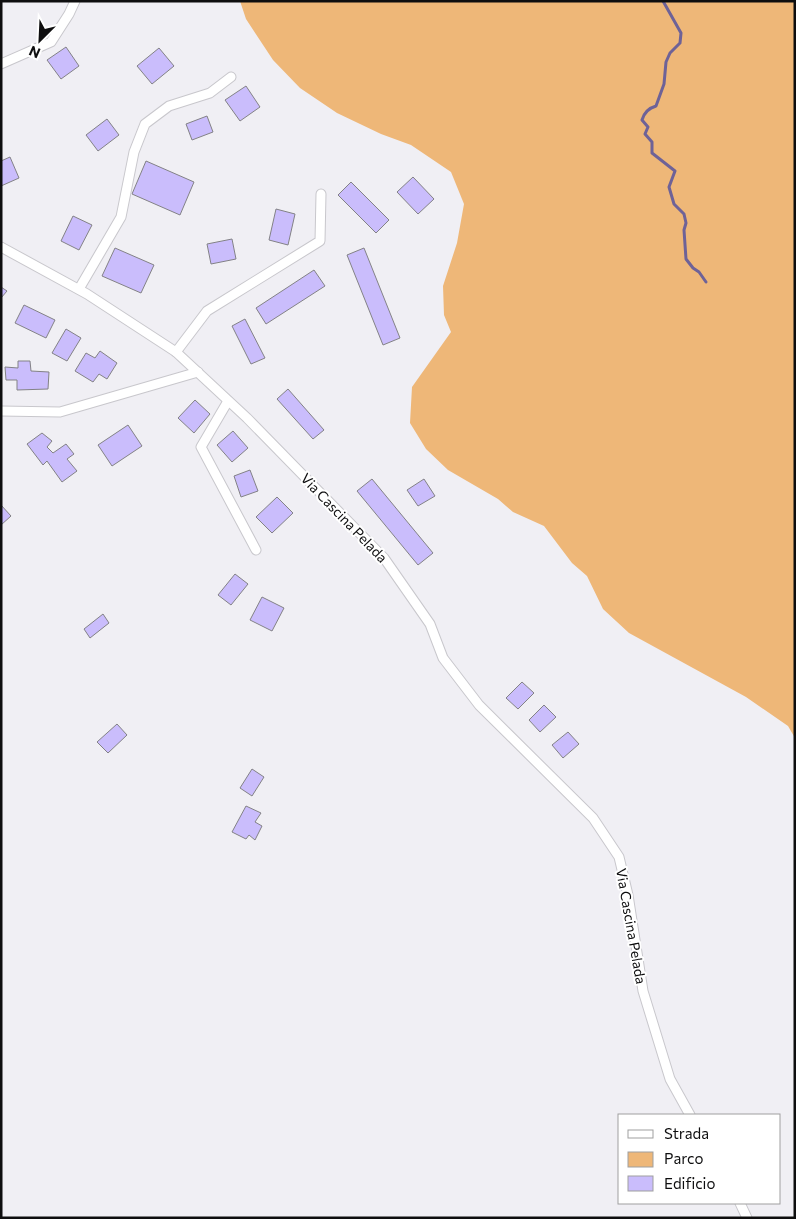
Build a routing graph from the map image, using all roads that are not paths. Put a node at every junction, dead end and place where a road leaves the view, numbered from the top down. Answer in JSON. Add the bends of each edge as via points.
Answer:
{"nodes":[{"id":1,"x":76,"y":1,"type":"edge"},
{"id":2,"x":1,"y":64,"type":"edge"},
{"id":3,"x":231,"y":77,"type":"dead end"},
{"id":4,"x":321,"y":194,"type":"dead end"},
{"id":5,"x":1,"y":247,"type":"edge"},
{"id":6,"x":78,"y":289,"type":"junction"},
{"id":7,"x":176,"y":352,"type":"junction"},
{"id":8,"x":198,"y":372,"type":"junction"},
{"id":9,"x":228,"y":401,"type":"junction"},
{"id":10,"x":1,"y":411,"type":"edge"},
{"id":11,"x":256,"y":550,"type":"dead end"},
{"id":12,"x":689,"y":1114,"type":"edge"},
{"id":13,"x":740,"y":1204,"type":"edge"},
{"id":14,"x":747,"y":1218,"type":"edge"}],
"edges":[{"from":1,"to":2,"type":"street","via":[[51,42]]},
{"from":3,"to":6,"type":"street","via":[[210,93],[169,106],[145,124],[134,152],[121,217]]},
{"from":4,"to":7,"type":"street","via":[[320,241],[207,312]]},
{"from":5,"to":6,"type":"street","name":"Via Cascina Pelada"},
{"from":6,"to":7,"type":"street","name":"Via Cascina Pelada"},
{"from":7,"to":8,"type":"street","name":"Via Cascina Pelada"},
{"from":8,"to":9,"type":"street","name":"Via Cascina Pelada"},
{"from":8,"to":10,"type":"street","via":[[60,412]]},
{"from":9,"to":11,"type":"street","via":[[201,447]]},
{"from":9,"to":12,"type":"street","name":"Via Cascina Pelada","via":[[384,558],[430,624],[443,658],[479,705],[593,818],[618,857],[628,895],[643,991],[670,1078]]},
{"from":13,"to":14,"type":"street"}]}
